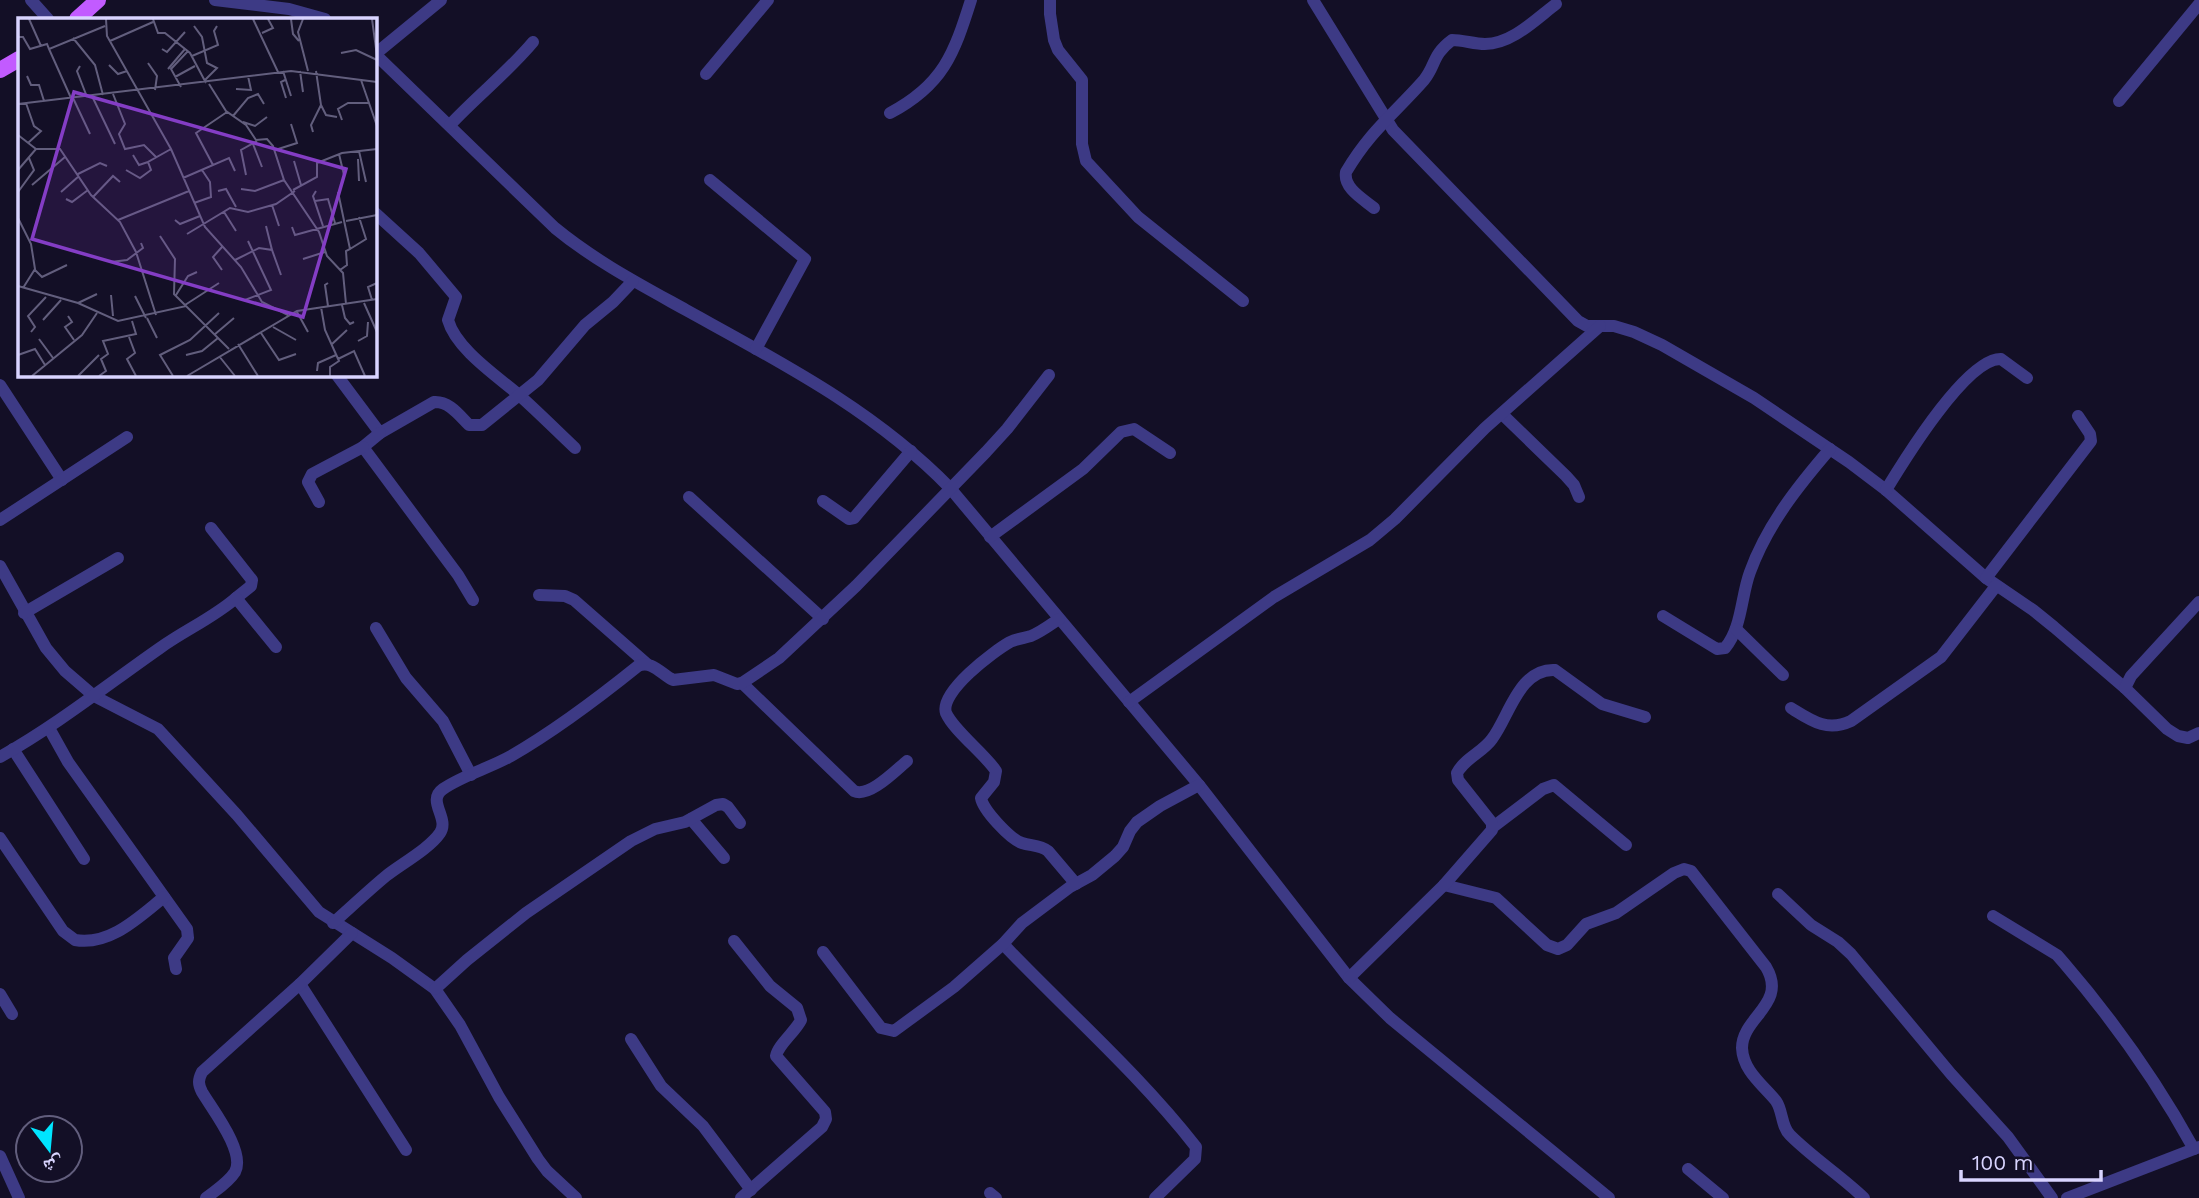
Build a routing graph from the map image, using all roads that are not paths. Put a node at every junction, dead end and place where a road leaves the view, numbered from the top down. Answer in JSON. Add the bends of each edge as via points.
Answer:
{"nodes":[{"id":1,"x":31,"y":0,"type":"edge"},
{"id":2,"x":98,"y":0,"type":"edge"},
{"id":3,"x":215,"y":0,"type":"edge"},
{"id":4,"x":441,"y":0,"type":"edge"},
{"id":5,"x":768,"y":0,"type":"edge"},
{"id":6,"x":971,"y":0,"type":"edge"},
{"id":7,"x":1050,"y":0,"type":"edge"},
{"id":8,"x":1313,"y":0,"type":"edge"},
{"id":9,"x":1556,"y":4,"type":"dead end"},
{"id":10,"x":2199,"y":4,"type":"edge"},
{"id":11,"x":291,"y":5,"type":"edge"},
{"id":12,"x":47,"y":18,"type":"edge"},
{"id":13,"x":78,"y":18,"type":"edge"},
{"id":14,"x":324,"y":18,"type":"edge"},
{"id":15,"x":533,"y":42,"type":"dead end"},
{"id":16,"x":376,"y":53,"type":"edge"},
{"id":17,"x":376,"y":55,"type":"edge"},
{"id":18,"x":18,"y":60,"type":"edge"},
{"id":19,"x":0,"y":70,"type":"edge"},
{"id":20,"x":706,"y":75,"type":"dead end"},
{"id":21,"x":2119,"y":101,"type":"dead end"},
{"id":22,"x":890,"y":114,"type":"dead end"},
{"id":23,"x":1385,"y":118,"type":"junction"},
{"id":24,"x":450,"y":125,"type":"junction"},
{"id":25,"x":710,"y":180,"type":"dead end"},
{"id":26,"x":1374,"y":208,"type":"dead end"},
{"id":27,"x":376,"y":214,"type":"edge"},
{"id":28,"x":633,"y":281,"type":"junction"},
{"id":29,"x":1243,"y":302,"type":"dead end"},
{"id":30,"x":1600,"y":326,"type":"junction"},
{"id":31,"x":756,"y":349,"type":"junction"},
{"id":32,"x":1049,"y":375,"type":"dead end"},
{"id":33,"x":337,"y":376,"type":"edge"},
{"id":34,"x":2027,"y":378,"type":"dead end"},
{"id":35,"x":0,"y":385,"type":"edge"},
{"id":36,"x":519,"y":395,"type":"junction"},
{"id":37,"x":1502,"y":414,"type":"junction"},
{"id":38,"x":2078,"y":416,"type":"dead end"},
{"id":39,"x":380,"y":433,"type":"junction"},
{"id":40,"x":127,"y":437,"type":"dead end"},
{"id":41,"x":363,"y":447,"type":"junction"},
{"id":42,"x":575,"y":448,"type":"dead end"},
{"id":43,"x":1829,"y":449,"type":"junction"},
{"id":44,"x":911,"y":451,"type":"junction"},
{"id":45,"x":1170,"y":453,"type":"dead end"},
{"id":46,"x":62,"y":480,"type":"junction"},
{"id":47,"x":950,"y":488,"type":"junction"},
{"id":48,"x":1886,"y":491,"type":"junction"},
{"id":49,"x":689,"y":497,"type":"dead end"},
{"id":50,"x":1579,"y":497,"type":"dead end"},
{"id":51,"x":823,"y":501,"type":"dead end"},
{"id":52,"x":319,"y":502,"type":"dead end"},
{"id":53,"x":0,"y":520,"type":"edge"},
{"id":54,"x":211,"y":528,"type":"dead end"},
{"id":55,"x":990,"y":537,"type":"junction"},
{"id":56,"x":118,"y":558,"type":"dead end"},
{"id":57,"x":0,"y":566,"type":"edge"},
{"id":58,"x":1991,"y":582,"type":"junction"},
{"id":59,"x":539,"y":596,"type":"dead end"},
{"id":60,"x":236,"y":598,"type":"junction"},
{"id":61,"x":473,"y":600,"type":"dead end"},
{"id":62,"x":2199,"y":602,"type":"edge"},
{"id":63,"x":24,"y":612,"type":"junction"},
{"id":64,"x":1663,"y":616,"type":"dead end"},
{"id":65,"x":823,"y":619,"type":"junction"},
{"id":66,"x":1059,"y":619,"type":"junction"},
{"id":67,"x":376,"y":628,"type":"dead end"},
{"id":68,"x":1736,"y":629,"type":"junction"},
{"id":69,"x":276,"y":647,"type":"dead end"},
{"id":70,"x":647,"y":664,"type":"junction"},
{"id":71,"x":1783,"y":675,"type":"dead end"},
{"id":72,"x":742,"y":683,"type":"junction"},
{"id":73,"x":2125,"y":688,"type":"junction"},
{"id":74,"x":94,"y":696,"type":"junction"},
{"id":75,"x":1129,"y":702,"type":"junction"},
{"id":76,"x":1791,"y":708,"type":"dead end"},
{"id":77,"x":1645,"y":717,"type":"dead end"},
{"id":78,"x":49,"y":728,"type":"junction"},
{"id":79,"x":2199,"y":733,"type":"edge"},
{"id":80,"x":13,"y":749,"type":"junction"},
{"id":81,"x":0,"y":757,"type":"edge"},
{"id":82,"x":907,"y":761,"type":"dead end"},
{"id":83,"x":471,"y":775,"type":"junction"},
{"id":84,"x":1199,"y":785,"type":"junction"},
{"id":85,"x":691,"y":819,"type":"junction"},
{"id":86,"x":740,"y":823,"type":"dead end"},
{"id":87,"x":1493,"y":827,"type":"junction"},
{"id":88,"x":0,"y":838,"type":"edge"},
{"id":89,"x":1626,"y":845,"type":"dead end"},
{"id":90,"x":724,"y":858,"type":"dead end"},
{"id":91,"x":84,"y":859,"type":"dead end"},
{"id":92,"x":1076,"y":884,"type":"junction"},
{"id":93,"x":1444,"y":885,"type":"junction"},
{"id":94,"x":1778,"y":894,"type":"dead end"},
{"id":95,"x":164,"y":897,"type":"junction"},
{"id":96,"x":1993,"y":916,"type":"dead end"},
{"id":97,"x":333,"y":923,"type":"junction"},
{"id":98,"x":352,"y":933,"type":"junction"},
{"id":99,"x":734,"y":941,"type":"dead end"},
{"id":100,"x":1003,"y":944,"type":"junction"},
{"id":101,"x":823,"y":952,"type":"dead end"},
{"id":102,"x":176,"y":969,"type":"dead end"},
{"id":103,"x":1349,"y":978,"type":"junction"},
{"id":104,"x":300,"y":984,"type":"junction"},
{"id":105,"x":435,"y":989,"type":"junction"},
{"id":106,"x":0,"y":994,"type":"edge"},
{"id":107,"x":12,"y":1014,"type":"dead end"},
{"id":108,"x":631,"y":1039,"type":"dead end"},
{"id":109,"x":2196,"y":1148,"type":"edge"},
{"id":110,"x":406,"y":1150,"type":"dead end"},
{"id":111,"x":0,"y":1156,"type":"edge"},
{"id":112,"x":1688,"y":1169,"type":"dead end"},
{"id":113,"x":2095,"y":1193,"type":"edge"},
{"id":114,"x":571,"y":1194,"type":"edge"},
{"id":115,"x":746,"y":1194,"type":"edge"},
{"id":116,"x":19,"y":1198,"type":"edge"},
{"id":117,"x":206,"y":1198,"type":"edge"},
{"id":118,"x":556,"y":1198,"type":"edge"},
{"id":119,"x":1155,"y":1198,"type":"edge"},
{"id":120,"x":1609,"y":1198,"type":"edge"},
{"id":121,"x":1723,"y":1198,"type":"edge"},
{"id":122,"x":1864,"y":1198,"type":"edge"},
{"id":123,"x":2052,"y":1198,"type":"edge"},
{"id":124,"x":2067,"y":1198,"type":"edge"}],
"edges":[{"from":1,"to":12,"type":"street"},
{"from":2,"to":13,"type":"main road"},
{"from":3,"to":11,"type":"street"},
{"from":4,"to":16,"type":"street"},
{"from":5,"to":20,"type":"street"},
{"from":6,"to":22,"type":"street","via":[[939,76],[913,102]]},
{"from":7,"to":29,"type":"street","via":[[1054,40],[1082,80],[1086,161],[1138,218]]},
{"from":8,"to":23,"type":"street"},
{"from":9,"to":23,"type":"street","via":[[1499,42],[1452,40],[1435,57],[1424,80]]},
{"from":10,"to":21,"type":"street"},
{"from":11,"to":14,"type":"street"},
{"from":15,"to":24,"type":"street","via":[[512,68]]},
{"from":17,"to":24,"type":"street"},
{"from":18,"to":19,"type":"main road"},
{"from":23,"to":26,"type":"street","via":[[1358,152],[1345,178]]},
{"from":23,"to":30,"type":"street","via":[[1578,321]]},
{"from":24,"to":28,"type":"street","via":[[555,228]]},
{"from":25,"to":31,"type":"street","via":[[805,259]]},
{"from":27,"to":36,"type":"street","via":[[419,253],[454,294],[448,320],[459,340]]},
{"from":28,"to":31,"type":"street"},
{"from":28,"to":36,"type":"street","via":[[584,325],[538,380]]},
{"from":30,"to":37,"type":"street"},
{"from":30,"to":43,"type":"street","via":[[1634,332],[1662,345],[1754,398]]},
{"from":31,"to":44,"type":"street","via":[[857,409]]},
{"from":32,"to":47,"type":"street","via":[[1007,429]]},
{"from":33,"to":39,"type":"street"},
{"from":34,"to":48,"type":"street","via":[[2001,359],[1980,369],[1932,420]]},
{"from":35,"to":46,"type":"street"},
{"from":36,"to":39,"type":"street","via":[[476,427],[440,401]]},
{"from":36,"to":42,"type":"street"},
{"from":37,"to":50,"type":"street","via":[[1566,476]]},
{"from":37,"to":75,"type":"street","via":[[1370,540],[1274,597]]},
{"from":38,"to":58,"type":"street","via":[[2091,441]]},
{"from":39,"to":41,"type":"street"},
{"from":40,"to":46,"type":"street"},
{"from":41,"to":52,"type":"street","via":[[312,474],[309,486]]},
{"from":41,"to":61,"type":"street"},
{"from":43,"to":48,"type":"street"},
{"from":43,"to":68,"type":"street","via":[[1790,496],[1755,559]]},
{"from":44,"to":47,"type":"street"},
{"from":44,"to":51,"type":"street","via":[[854,518]]},
{"from":45,"to":55,"type":"street","via":[[1140,431],[1121,432],[1083,469]]},
{"from":46,"to":53,"type":"street"},
{"from":47,"to":55,"type":"street"},
{"from":47,"to":65,"type":"street"},
{"from":48,"to":58,"type":"street"},
{"from":49,"to":65,"type":"street"},
{"from":54,"to":60,"type":"street","via":[[252,580]]},
{"from":55,"to":66,"type":"street"},
{"from":56,"to":63,"type":"street"},
{"from":57,"to":63,"type":"street"},
{"from":58,"to":73,"type":"street","via":[[2033,610]]},
{"from":58,"to":76,"type":"street","via":[[1941,657],[1851,721],[1824,726]]},
{"from":59,"to":70,"type":"street","via":[[574,600]]},
{"from":60,"to":69,"type":"street"},
{"from":60,"to":74,"type":"street"},
{"from":62,"to":73,"type":"street"},
{"from":63,"to":74,"type":"street","via":[[65,671]]},
{"from":64,"to":68,"type":"street","via":[[1717,649],[1725,648]]},
{"from":65,"to":72,"type":"street"},
{"from":66,"to":75,"type":"street"},
{"from":66,"to":92,"type":"street","via":[[984,659],[949,697],[946,712],[996,771],[994,782],[981,798],[987,811],[1014,839],[1048,851]]},
{"from":67,"to":83,"type":"street","via":[[406,678],[443,721]]},
{"from":68,"to":71,"type":"street"},
{"from":70,"to":72,"type":"street","via":[[673,680],[714,675]]},
{"from":70,"to":83,"type":"street","via":[[638,666],[538,740]]},
{"from":72,"to":82,"type":"street","via":[[860,794]]},
{"from":73,"to":79,"type":"street","via":[[2178,736]]},
{"from":74,"to":78,"type":"street"},
{"from":74,"to":97,"type":"street","via":[[158,729]]},
{"from":75,"to":84,"type":"street"},
{"from":77,"to":87,"type":"street","via":[[1602,704],[1555,670],[1538,674],[1517,693],[1494,737],[1457,773]]},
{"from":78,"to":80,"type":"street"},
{"from":78,"to":95,"type":"street"},
{"from":80,"to":81,"type":"street"},
{"from":80,"to":91,"type":"street"},
{"from":83,"to":97,"type":"street","via":[[440,792],[437,803],[443,828],[435,839]]},
{"from":84,"to":92,"type":"street","via":[[1137,822],[1120,852]]},
{"from":84,"to":103,"type":"street"},
{"from":85,"to":86,"type":"street","via":[[723,804]]},
{"from":85,"to":90,"type":"street"},
{"from":85,"to":105,"type":"street","via":[[631,841],[526,913]]},
{"from":87,"to":89,"type":"street","via":[[1554,785]]},
{"from":87,"to":93,"type":"street"},
{"from":88,"to":95,"type":"street","via":[[63,931],[75,940],[96,940],[118,932]]},
{"from":92,"to":100,"type":"street","via":[[1022,923]]},
{"from":93,"to":103,"type":"street"},
{"from":93,"to":122,"type":"street","via":[[1496,898],[1547,945],[1558,949],[1587,924],[1614,915],[1674,873],[1691,871],[1771,978],[1768,1002],[1743,1042],[1747,1065],[1776,1102],[1790,1135]]},
{"from":94,"to":123,"type":"street","via":[[1851,954],[2008,1137]]},
{"from":95,"to":102,"type":"street","via":[[188,934],[174,958]]},
{"from":96,"to":109,"type":"street","via":[[2064,962],[2134,1050]]},
{"from":97,"to":98,"type":"street"},
{"from":98,"to":104,"type":"street"},
{"from":98,"to":105,"type":"street"},
{"from":99,"to":115,"type":"street","via":[[770,986],[797,1008],[801,1020],[776,1056],[827,1119]]},
{"from":100,"to":101,"type":"street","via":[[894,1031],[881,1028]]},
{"from":100,"to":119,"type":"street","via":[[1127,1066],[1196,1147],[1195,1159]]},
{"from":103,"to":120,"type":"street"},
{"from":104,"to":110,"type":"street"},
{"from":104,"to":117,"type":"street","via":[[199,1078],[202,1092],[234,1146],[238,1164]]},
{"from":105,"to":114,"type":"street","via":[[533,1151]]},
{"from":106,"to":107,"type":"street"},
{"from":108,"to":115,"type":"street","via":[[661,1086],[703,1126]]},
{"from":109,"to":113,"type":"street"},
{"from":111,"to":116,"type":"street"},
{"from":112,"to":121,"type":"street"},
{"from":113,"to":124,"type":"street"},
{"from":114,"to":118,"type":"street"}]}
